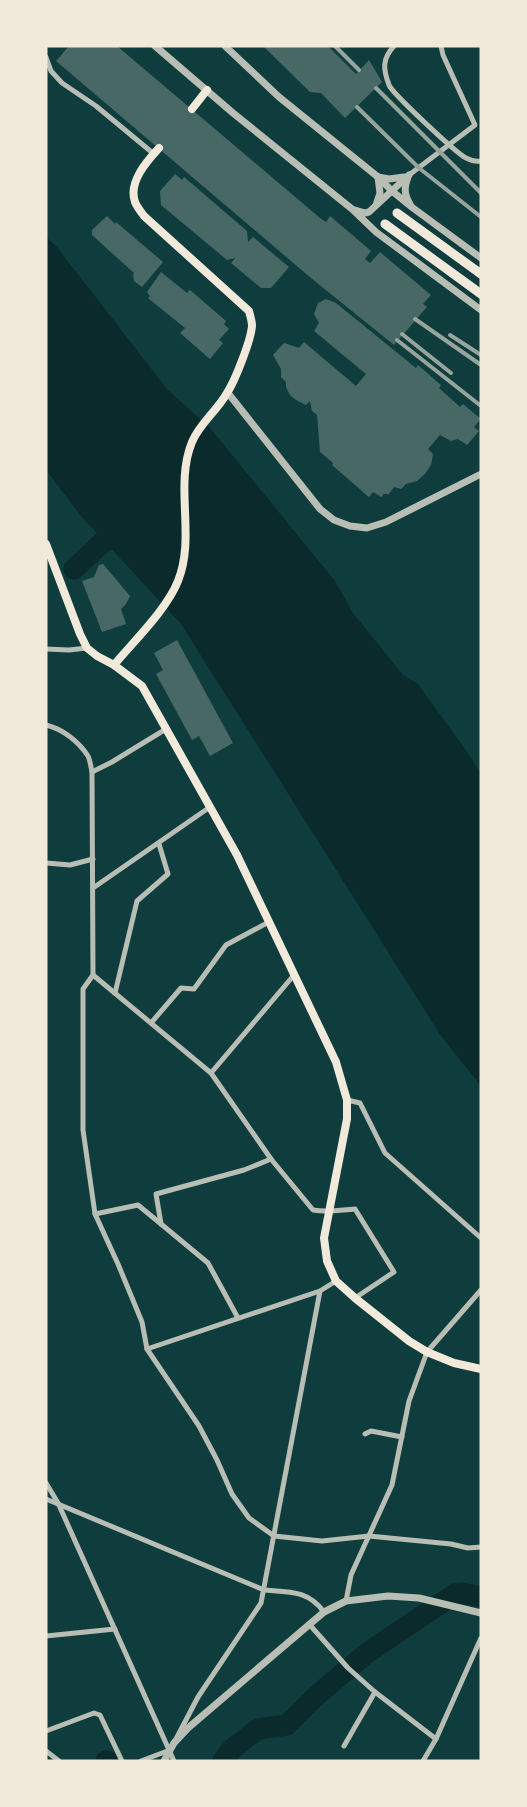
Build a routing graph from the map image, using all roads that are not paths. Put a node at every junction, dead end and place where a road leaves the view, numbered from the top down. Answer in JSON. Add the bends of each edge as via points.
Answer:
{"nodes":[{"id":1,"x":155,"y":46,"type":"edge"},
{"id":2,"x":163,"y":46,"type":"edge"},
{"id":3,"x":225,"y":46,"type":"edge"},
{"id":4,"x":394,"y":46,"type":"edge"},
{"id":5,"x":440,"y":46,"type":"edge"},
{"id":6,"x":46,"y":57,"type":"edge"},
{"id":7,"x":171,"y":59,"type":"junction"},
{"id":8,"x":207,"y":90,"type":"junction"},
{"id":9,"x":192,"y":109,"type":"dead end"},
{"id":10,"x":481,"y":120,"type":"edge"},
{"id":11,"x":475,"y":125,"type":"junction"},
{"id":12,"x":448,"y":145,"type":"junction"},
{"id":13,"x":157,"y":151,"type":"joint"},
{"id":14,"x":481,"y":161,"type":"edge"},
{"id":15,"x":409,"y":175,"type":"junction"},
{"id":16,"x":378,"y":177,"type":"junction"},
{"id":17,"x":392,"y":191,"type":"junction"},
{"id":18,"x":413,"y":208,"type":"junction"},
{"id":19,"x":352,"y":209,"type":"junction"},
{"id":20,"x":373,"y":209,"type":"junction"},
{"id":21,"x":397,"y":213,"type":"dead end"},
{"id":22,"x":385,"y":224,"type":"dead end"},
{"id":23,"x":481,"y":258,"type":"edge"},
{"id":24,"x":481,"y":274,"type":"edge"},
{"id":25,"x":481,"y":294,"type":"edge"},
{"id":26,"x":481,"y":310,"type":"edge"},
{"id":27,"x":228,"y":393,"type":"junction"},
{"id":28,"x":481,"y":474,"type":"edge"},
{"id":29,"x":46,"y":544,"type":"edge"},
{"id":30,"x":87,"y":648,"type":"junction"},
{"id":31,"x":46,"y":649,"type":"edge"},
{"id":32,"x":114,"y":665,"type":"junction"},
{"id":33,"x":46,"y":725,"type":"edge"},
{"id":34,"x":166,"y":729,"type":"junction"},
{"id":35,"x":92,"y":772,"type":"junction"},
{"id":36,"x":210,"y":807,"type":"junction"},
{"id":37,"x":159,"y":844,"type":"junction"},
{"id":38,"x":92,"y":859,"type":"junction"},
{"id":39,"x":46,"y":863,"type":"edge"},
{"id":40,"x":93,"y":888,"type":"junction"},
{"id":41,"x":269,"y":922,"type":"junction"},
{"id":42,"x":93,"y":975,"type":"junction"},
{"id":43,"x":294,"y":975,"type":"junction"},
{"id":44,"x":115,"y":993,"type":"junction"},
{"id":45,"x":151,"y":1023,"type":"junction"},
{"id":46,"x":211,"y":1073,"type":"junction"},
{"id":47,"x":347,"y":1100,"type":"junction"},
{"id":48,"x":271,"y":1158,"type":"junction"},
{"id":49,"x":328,"y":1213,"type":"junction"},
{"id":50,"x":95,"y":1214,"type":"junction"},
{"id":51,"x":161,"y":1224,"type":"junction"},
{"id":52,"x":481,"y":1238,"type":"edge"},
{"id":53,"x":336,"y":1281,"type":"junction"},
{"id":54,"x":481,"y":1290,"type":"edge"},
{"id":55,"x":320,"y":1291,"type":"junction"},
{"id":56,"x":355,"y":1298,"type":"junction"},
{"id":57,"x":238,"y":1318,"type":"junction"},
{"id":58,"x":147,"y":1349,"type":"junction"},
{"id":59,"x":427,"y":1352,"type":"junction"},
{"id":60,"x":481,"y":1370,"type":"edge"},
{"id":61,"x":365,"y":1434,"type":"dead end"},
{"id":62,"x":402,"y":1437,"type":"junction"},
{"id":63,"x":46,"y":1483,"type":"edge"},
{"id":64,"x":46,"y":1499,"type":"edge"},
{"id":65,"x":58,"y":1503,"type":"junction"},
{"id":66,"x":274,"y":1536,"type":"junction"},
{"id":67,"x":369,"y":1536,"type":"junction"},
{"id":68,"x":481,"y":1547,"type":"edge"},
{"id":69,"x":264,"y":1590,"type":"junction"},
{"id":70,"x":346,"y":1601,"type":"junction"},
{"id":71,"x":324,"y":1612,"type":"junction"},
{"id":72,"x":481,"y":1613,"type":"edge"},
{"id":73,"x":309,"y":1624,"type":"junction"},
{"id":74,"x":115,"y":1629,"type":"junction"},
{"id":75,"x":46,"y":1636,"type":"edge"},
{"id":76,"x":481,"y":1638,"type":"edge"},
{"id":77,"x":375,"y":1692,"type":"junction"},
{"id":78,"x":46,"y":1731,"type":"edge"},
{"id":79,"x":436,"y":1739,"type":"junction"},
{"id":80,"x":174,"y":1743,"type":"junction"},
{"id":81,"x":344,"y":1746,"type":"dead end"},
{"id":82,"x":170,"y":1750,"type":"junction"},
{"id":83,"x":46,"y":1751,"type":"edge"},
{"id":84,"x":59,"y":1761,"type":"edge"},
{"id":85,"x":122,"y":1761,"type":"edge"},
{"id":86,"x":141,"y":1761,"type":"edge"},
{"id":87,"x":164,"y":1761,"type":"edge"},
{"id":88,"x":174,"y":1761,"type":"edge"},
{"id":89,"x":423,"y":1761,"type":"edge"}],
"edges":[{"from":1,"to":7,"type":"street"},
{"from":2,"to":7,"type":"street"},
{"from":3,"to":16,"type":"street","via":[[280,97]]},
{"from":4,"to":12,"type":"street","via":[[384,62],[390,87]]},
{"from":5,"to":11,"type":"street"},
{"from":6,"to":13,"type":"street","via":[[51,71],[62,83]]},
{"from":7,"to":8,"type":"street"},
{"from":8,"to":9,"type":"main road"},
{"from":8,"to":19,"type":"street"},
{"from":10,"to":11,"type":"street"},
{"from":11,"to":12,"type":"street"},
{"from":12,"to":14,"type":"street","via":[[465,158]]},
{"from":12,"to":15,"type":"street"},
{"from":13,"to":27,"type":"main road","via":[[137,179],[135,202],[144,216],[249,311],[252,325],[248,342]]},
{"from":15,"to":16,"type":"street","via":[[389,180]]},
{"from":15,"to":17,"type":"street"},
{"from":15,"to":18,"type":"street","via":[[404,187]]},
{"from":16,"to":17,"type":"street"},
{"from":16,"to":20,"type":"street","via":[[380,193]]},
{"from":17,"to":18,"type":"street"},
{"from":17,"to":20,"type":"street"},
{"from":18,"to":23,"type":"street"},
{"from":19,"to":20,"type":"street","via":[[365,213]]},
{"from":19,"to":26,"type":"street","via":[[376,232]]},
{"from":21,"to":24,"type":"highway"},
{"from":22,"to":25,"type":"highway"},
{"from":27,"to":28,"type":"street","via":[[320,509],[334,520],[350,526],[366,528],[386,522]]},
{"from":27,"to":32,"type":"main road","via":[[200,427],[186,466],[187,539],[179,580],[170,598]]},
{"from":29,"to":30,"type":"main road"},
{"from":30,"to":31,"type":"street"},
{"from":30,"to":32,"type":"main road"},
{"from":32,"to":34,"type":"main road","via":[[142,686]]},
{"from":33,"to":35,"type":"street","via":[[57,727],[75,741],[89,758]]},
{"from":34,"to":35,"type":"street"},
{"from":34,"to":36,"type":"main road"},
{"from":35,"to":38,"type":"street"},
{"from":36,"to":37,"type":"street"},
{"from":36,"to":41,"type":"main road"},
{"from":37,"to":40,"type":"street"},
{"from":37,"to":44,"type":"street","via":[[168,874],[137,901]]},
{"from":38,"to":39,"type":"street","via":[[70,865]]},
{"from":38,"to":40,"type":"street"},
{"from":40,"to":42,"type":"street"},
{"from":41,"to":43,"type":"main road"},
{"from":41,"to":45,"type":"street","via":[[226,946],[194,989],[181,988]]},
{"from":42,"to":44,"type":"street"},
{"from":42,"to":50,"type":"street","via":[[83,989],[83,1130]]},
{"from":43,"to":46,"type":"street"},
{"from":43,"to":47,"type":"main road","via":[[336,1062]]},
{"from":44,"to":45,"type":"street"},
{"from":45,"to":46,"type":"street"},
{"from":46,"to":48,"type":"street"},
{"from":47,"to":49,"type":"main road","via":[[342,1153]]},
{"from":47,"to":52,"type":"street","via":[[360,1103],[385,1153]]},
{"from":48,"to":49,"type":"street","via":[[312,1210]]},
{"from":48,"to":51,"type":"street","via":[[244,1170],[156,1194]]},
{"from":49,"to":53,"type":"main road","via":[[324,1238],[327,1260]]},
{"from":49,"to":56,"type":"street","via":[[356,1209],[394,1272]]},
{"from":50,"to":51,"type":"street","via":[[138,1205]]},
{"from":50,"to":58,"type":"street","via":[[142,1322]]},
{"from":51,"to":57,"type":"street","via":[[208,1263]]},
{"from":53,"to":55,"type":"street"},
{"from":53,"to":56,"type":"main road"},
{"from":54,"to":59,"type":"street"},
{"from":55,"to":57,"type":"street"},
{"from":55,"to":66,"type":"street"},
{"from":56,"to":59,"type":"main road"},
{"from":57,"to":58,"type":"street"},
{"from":58,"to":66,"type":"street","via":[[199,1426],[232,1494],[249,1518]]},
{"from":59,"to":60,"type":"main road"},
{"from":59,"to":62,"type":"street","via":[[409,1401]]},
{"from":61,"to":62,"type":"street","via":[[371,1431]]},
{"from":62,"to":67,"type":"street","via":[[392,1485]]},
{"from":63,"to":65,"type":"street"},
{"from":64,"to":65,"type":"street"},
{"from":65,"to":69,"type":"street"},
{"from":65,"to":74,"type":"street"},
{"from":66,"to":67,"type":"street","via":[[322,1542]]},
{"from":66,"to":69,"type":"street"},
{"from":67,"to":68,"type":"street"},
{"from":67,"to":70,"type":"street","via":[[351,1575]]},
{"from":69,"to":71,"type":"street","via":[[301,1593],[317,1602]]},
{"from":69,"to":80,"type":"street","via":[[260,1603],[198,1697]]},
{"from":70,"to":71,"type":"street"},
{"from":70,"to":72,"type":"street","via":[[388,1596],[419,1598]]},
{"from":71,"to":73,"type":"street"},
{"from":73,"to":77,"type":"street","via":[[348,1668]]},
{"from":73,"to":80,"type":"street"},
{"from":74,"to":75,"type":"street"},
{"from":74,"to":82,"type":"street"},
{"from":76,"to":79,"type":"street"},
{"from":77,"to":79,"type":"street"},
{"from":77,"to":81,"type":"street"},
{"from":78,"to":85,"type":"street","via":[[94,1713],[100,1715]]},
{"from":79,"to":89,"type":"street"},
{"from":80,"to":82,"type":"street"},
{"from":82,"to":86,"type":"street"},
{"from":82,"to":87,"type":"street"},
{"from":82,"to":88,"type":"street"},
{"from":83,"to":84,"type":"street"}]}
